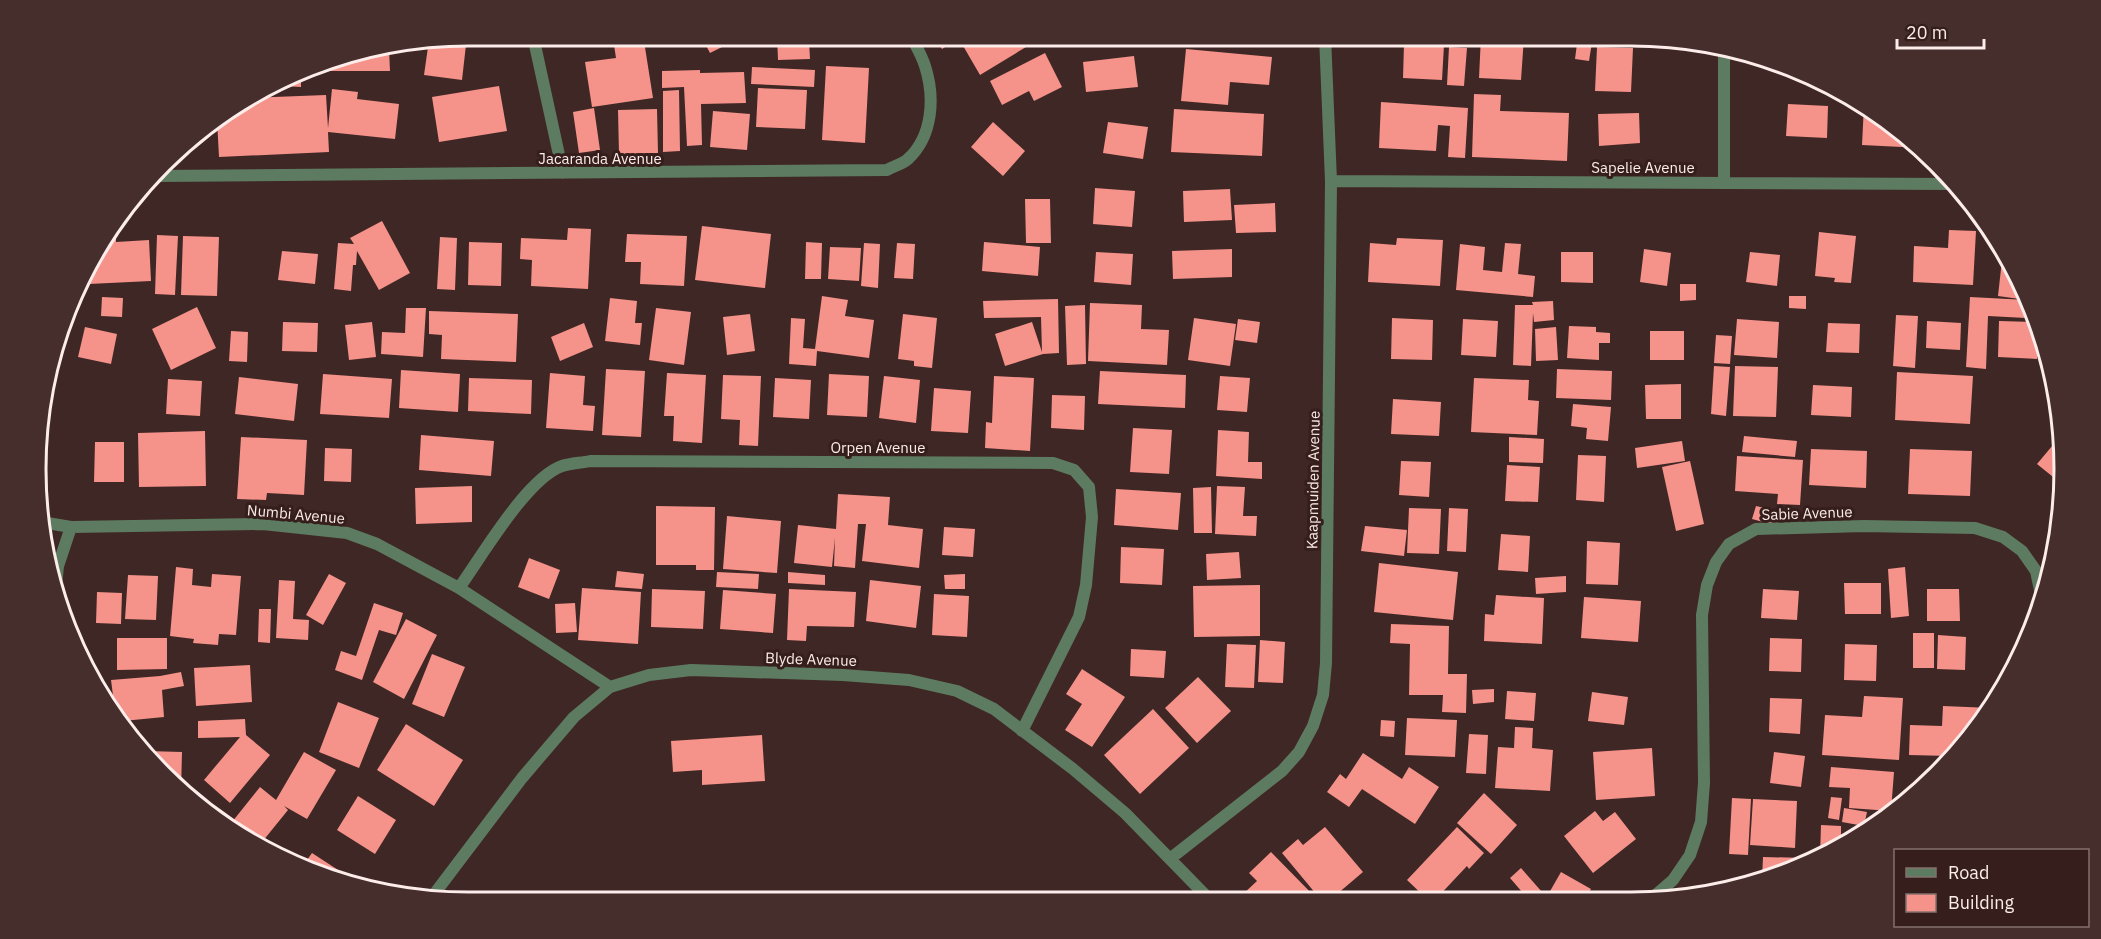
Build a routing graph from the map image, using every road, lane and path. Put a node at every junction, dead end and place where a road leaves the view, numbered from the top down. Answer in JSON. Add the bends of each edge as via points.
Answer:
{"nodes":[{"id":1,"x":535,"y":46,"type":"edge"},
{"id":2,"x":916,"y":46,"type":"edge"},
{"id":3,"x":1325,"y":46,"type":"edge"},
{"id":4,"x":1724,"y":57,"type":"edge"},
{"id":5,"x":563,"y":173,"type":"junction"},
{"id":6,"x":165,"y":176,"type":"edge"},
{"id":7,"x":1331,"y":181,"type":"junction"},
{"id":8,"x":1724,"y":183,"type":"junction"},
{"id":9,"x":1944,"y":184,"type":"edge"},
{"id":10,"x":50,"y":523,"type":"edge"},
{"id":11,"x":71,"y":527,"type":"junction"},
{"id":12,"x":58,"y":566,"type":"edge"},
{"id":13,"x":2039,"y":584,"type":"edge"},
{"id":14,"x":459,"y":588,"type":"junction"},
{"id":15,"x":610,"y":687,"type":"junction"},
{"id":16,"x":1023,"y":731,"type":"junction"},
{"id":17,"x":1171,"y":858,"type":"junction"},
{"id":18,"x":436,"y":891,"type":"edge"},
{"id":19,"x":1203,"y":892,"type":"edge"},
{"id":20,"x":1659,"y":892,"type":"edge"}],
"edges":[{"from":1,"to":5,"type":"street"},
{"from":2,"to":5,"type":"street","name":"Jacaranda Avenue","via":[[925,65],[931,95],[929,122],[920,144],[906,160],[887,170]]},
{"from":3,"to":7,"type":"street","name":"Kaapmuiden Avenue"},
{"from":4,"to":8,"type":"street"},
{"from":5,"to":6,"type":"street","name":"Jacaranda Avenue"},
{"from":7,"to":8,"type":"street","name":"Sapelie Avenue"},
{"from":7,"to":17,"type":"street","name":"Kaapmuiden Avenue","via":[[1323,695],[1299,752],[1282,771]]},
{"from":8,"to":9,"type":"street","name":"Sapelie Avenue"},
{"from":10,"to":11,"type":"street","name":"Numbi Avenue"},
{"from":11,"to":12,"type":"street"},
{"from":11,"to":14,"type":"street","name":"Numbi Avenue","via":[[312,527],[347,533],[377,544]]},
{"from":13,"to":20,"type":"street","name":"Sabie Avenue","via":[[2036,571],[2022,551],[2003,537],[1975,528],[1756,529],[1729,544],[1707,585],[1702,615],[1701,822],[1690,855]]},
{"from":14,"to":15,"type":"street","name":"Numbi Avenue"},
{"from":14,"to":16,"type":"street","name":"Orpen Avenue","via":[[523,497],[541,478],[561,466],[590,461],[1053,463],[1074,470],[1089,487],[1092,517],[1086,585],[1079,617]]},
{"from":15,"to":16,"type":"street","name":"Blyde Avenue","via":[[650,675],[691,670],[909,680],[957,691],[994,709]]},
{"from":15,"to":18,"type":"street","name":"Blyde Avenue","via":[[574,717],[522,778]]},
{"from":16,"to":17,"type":"street","name":"Blyde Avenue","via":[[1125,813]]},
{"from":17,"to":19,"type":"street","name":"Blyde Avenue"}]}
